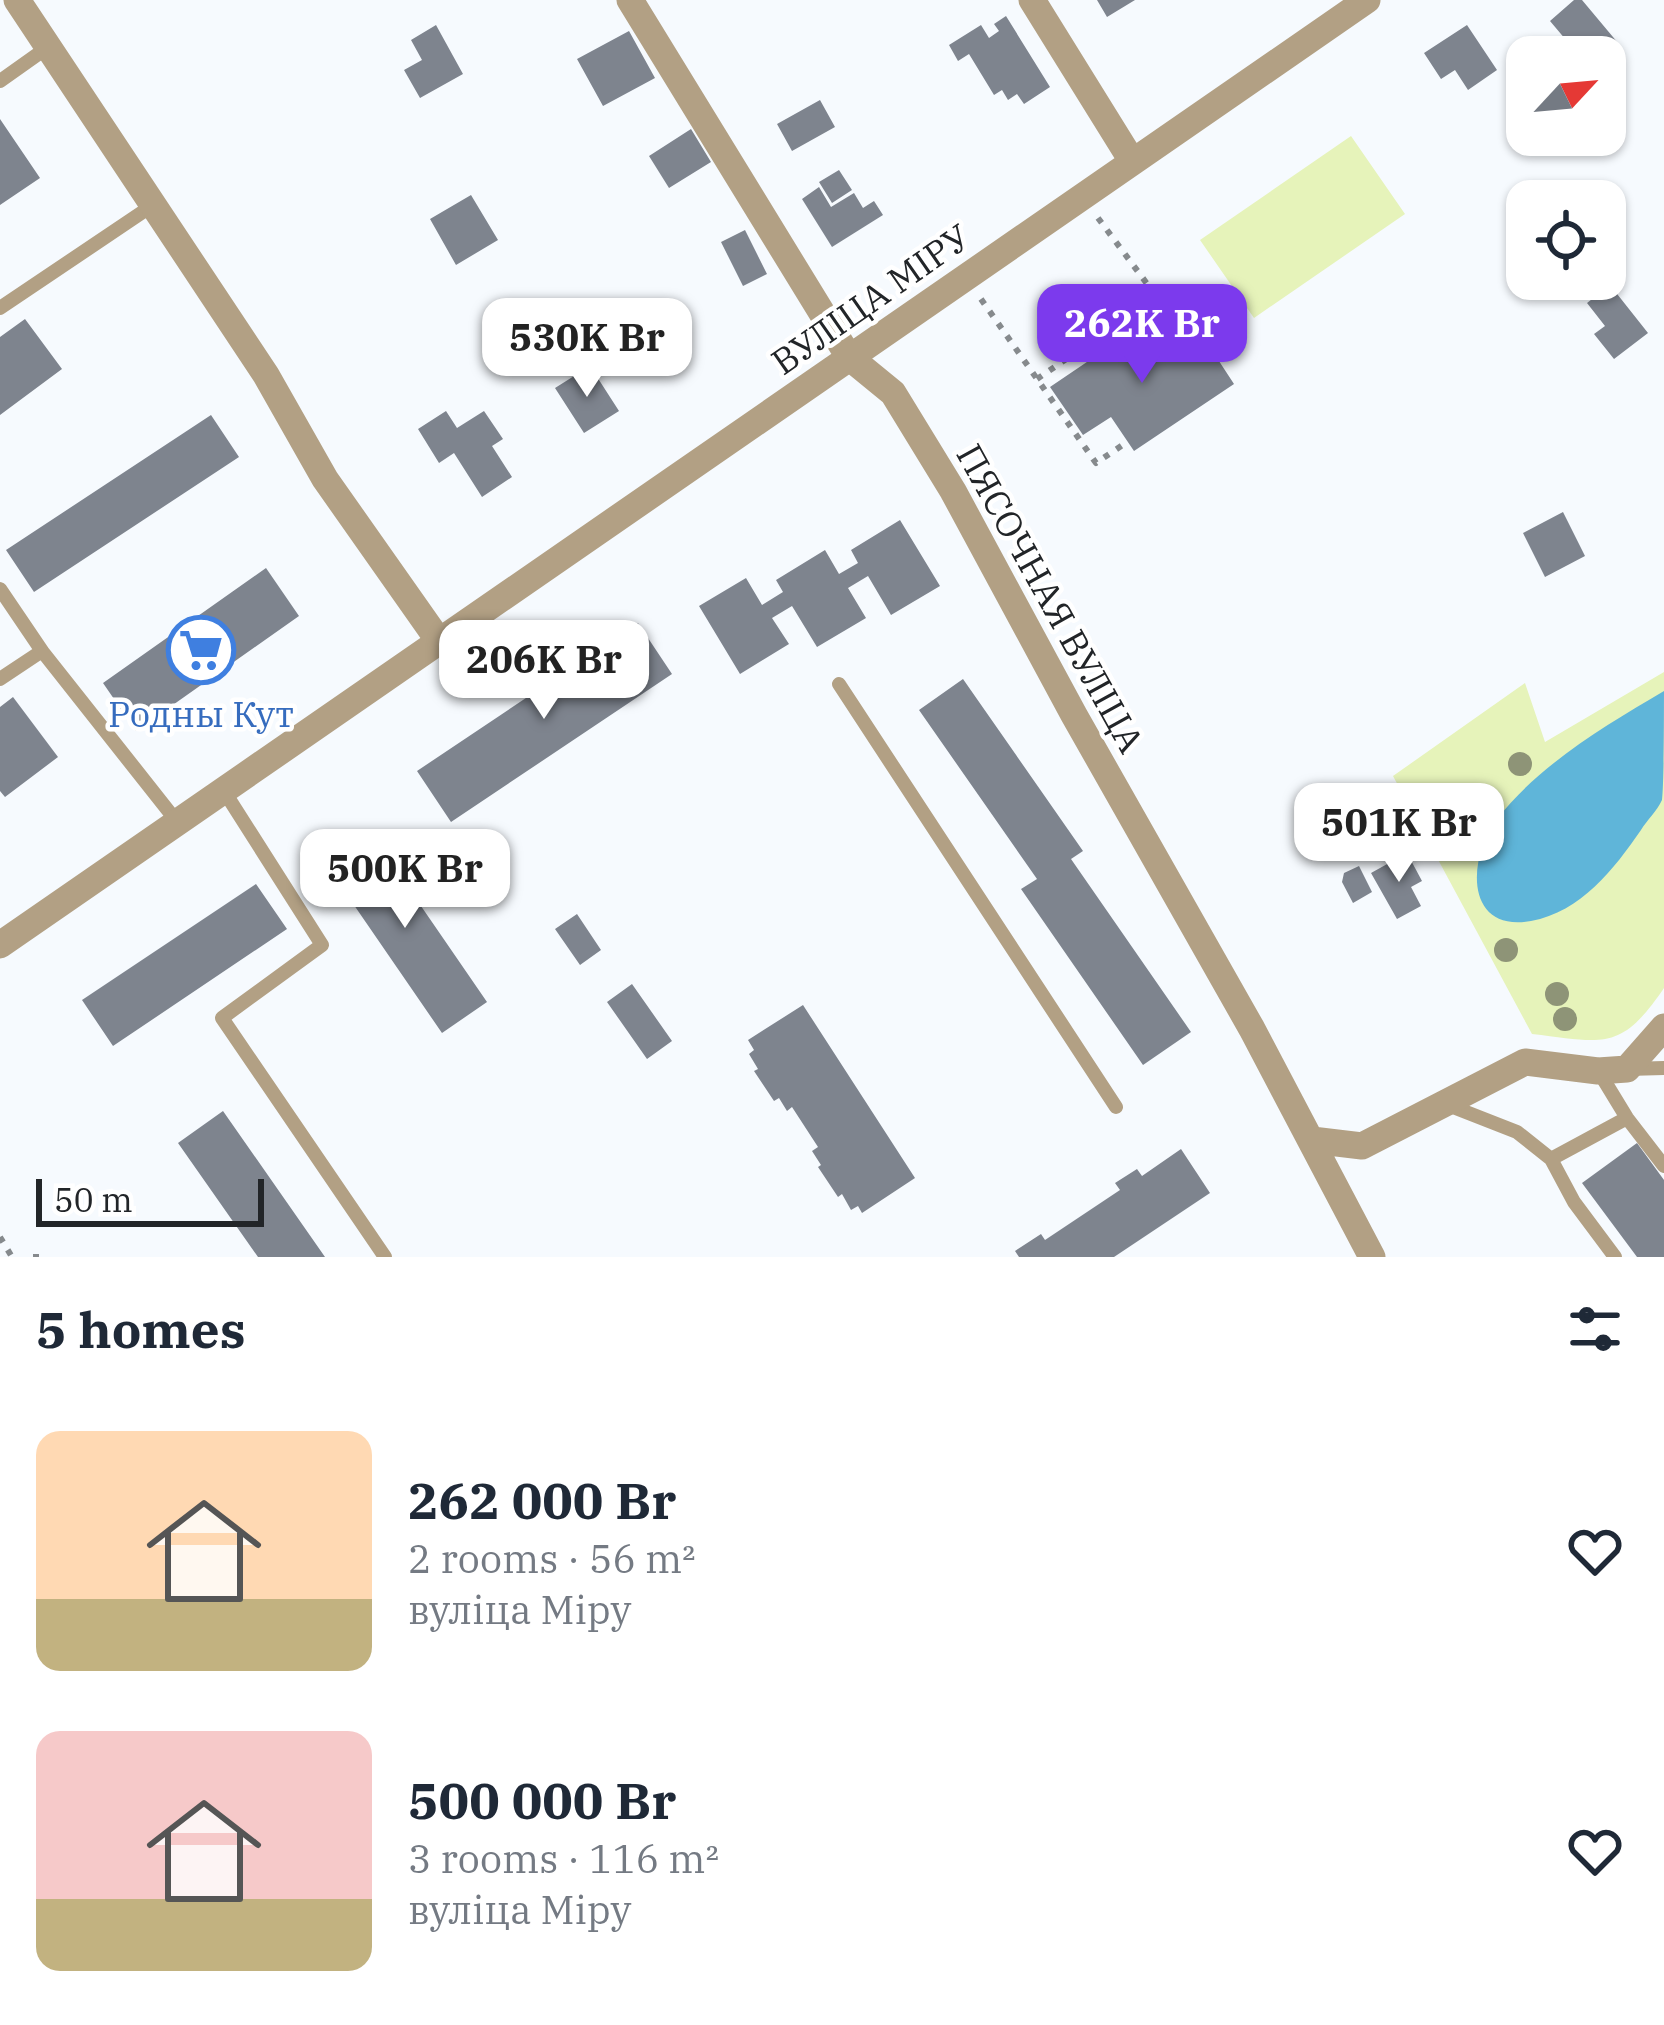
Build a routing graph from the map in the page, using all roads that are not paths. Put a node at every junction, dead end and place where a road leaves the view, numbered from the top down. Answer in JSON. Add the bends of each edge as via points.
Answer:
{"nodes":[{"id":1,"x":17,"y":0,"type":"edge"},
{"id":2,"x":630,"y":0,"type":"edge"},
{"id":3,"x":1032,"y":0,"type":"edge"},
{"id":4,"x":1367,"y":0,"type":"edge"},
{"id":5,"x":48,"y":47,"type":"junction"},
{"id":6,"x":0,"y":81,"type":"edge"},
{"id":7,"x":1132,"y":161,"type":"junction"},
{"id":8,"x":154,"y":205,"type":"junction"},
{"id":9,"x":0,"y":308,"type":"edge"},
{"id":10,"x":849,"y":357,"type":"junction"},
{"id":11,"x":0,"y":589,"type":"edge"},
{"id":12,"x":439,"y":641,"type":"junction"},
{"id":13,"x":42,"y":651,"type":"junction"},
{"id":14,"x":0,"y":679,"type":"edge"},
{"id":15,"x":839,"y":684,"type":"dead end"},
{"id":16,"x":224,"y":791,"type":"junction"},
{"id":17,"x":178,"y":823,"type":"junction"},
{"id":18,"x":0,"y":946,"type":"edge"},
{"id":19,"x":1664,"y":1028,"type":"edge"},
{"id":20,"x":1664,"y":1068,"type":"edge"},
{"id":21,"x":1627,"y":1069,"type":"junction"},
{"id":22,"x":1598,"y":1071,"type":"junction"},
{"id":23,"x":1448,"y":1105,"type":"junction"},
{"id":24,"x":1117,"y":1107,"type":"dead end"},
{"id":25,"x":1627,"y":1118,"type":"junction"},
{"id":26,"x":1312,"y":1140,"type":"junction"},
{"id":27,"x":1551,"y":1159,"type":"junction"},
{"id":28,"x":1664,"y":1166,"type":"edge"},
{"id":29,"x":385,"y":1257,"type":"edge"},
{"id":30,"x":1372,"y":1257,"type":"edge"},
{"id":31,"x":1615,"y":1257,"type":"edge"}],
"edges":[{"from":1,"to":5,"type":"street"},
{"from":2,"to":10,"type":"street","name":"ПЯСОЧНАЯ ВУЛІЦА"},
{"from":3,"to":7,"type":"street"},
{"from":4,"to":7,"type":"street","name":"ВУЛІЦА МІРУ"},
{"from":5,"to":6,"type":"lane"},
{"from":5,"to":8,"type":"street"},
{"from":7,"to":10,"type":"street","name":"ВУЛІЦА МІРУ"},
{"from":8,"to":9,"type":"lane"},
{"from":8,"to":12,"type":"street","via":[[325,479]]},
{"from":10,"to":12,"type":"street","name":"ВУЛІЦА МІРУ"},
{"from":10,"to":26,"type":"street","name":"ПЯСОЧНАЯ ВУЛІЦА","via":[[893,392],[953,491]]},
{"from":11,"to":13,"type":"lane"},
{"from":12,"to":16,"type":"street","name":"ВУЛІЦА МІРУ"},
{"from":13,"to":14,"type":"lane"},
{"from":13,"to":17,"type":"lane"},
{"from":15,"to":24,"type":"lane"},
{"from":16,"to":17,"type":"street","name":"ВУЛІЦА МІРУ"},
{"from":16,"to":29,"type":"lane","via":[[322,945],[222,1018]]},
{"from":17,"to":18,"type":"street","name":"ВУЛІЦА МІРУ"},
{"from":19,"to":21,"type":"street"},
{"from":20,"to":21,"type":"lane"},
{"from":21,"to":22,"type":"street"},
{"from":22,"to":23,"type":"street","via":[[1525,1062]]},
{"from":22,"to":25,"type":"lane"},
{"from":23,"to":26,"type":"street","via":[[1362,1146]]},
{"from":23,"to":27,"type":"lane","via":[[1517,1132]]},
{"from":25,"to":27,"type":"lane"},
{"from":25,"to":28,"type":"lane"},
{"from":26,"to":30,"type":"street","name":"ПЯСОЧНАЯ ВУЛІЦА"},
{"from":27,"to":31,"type":"lane"}]}
